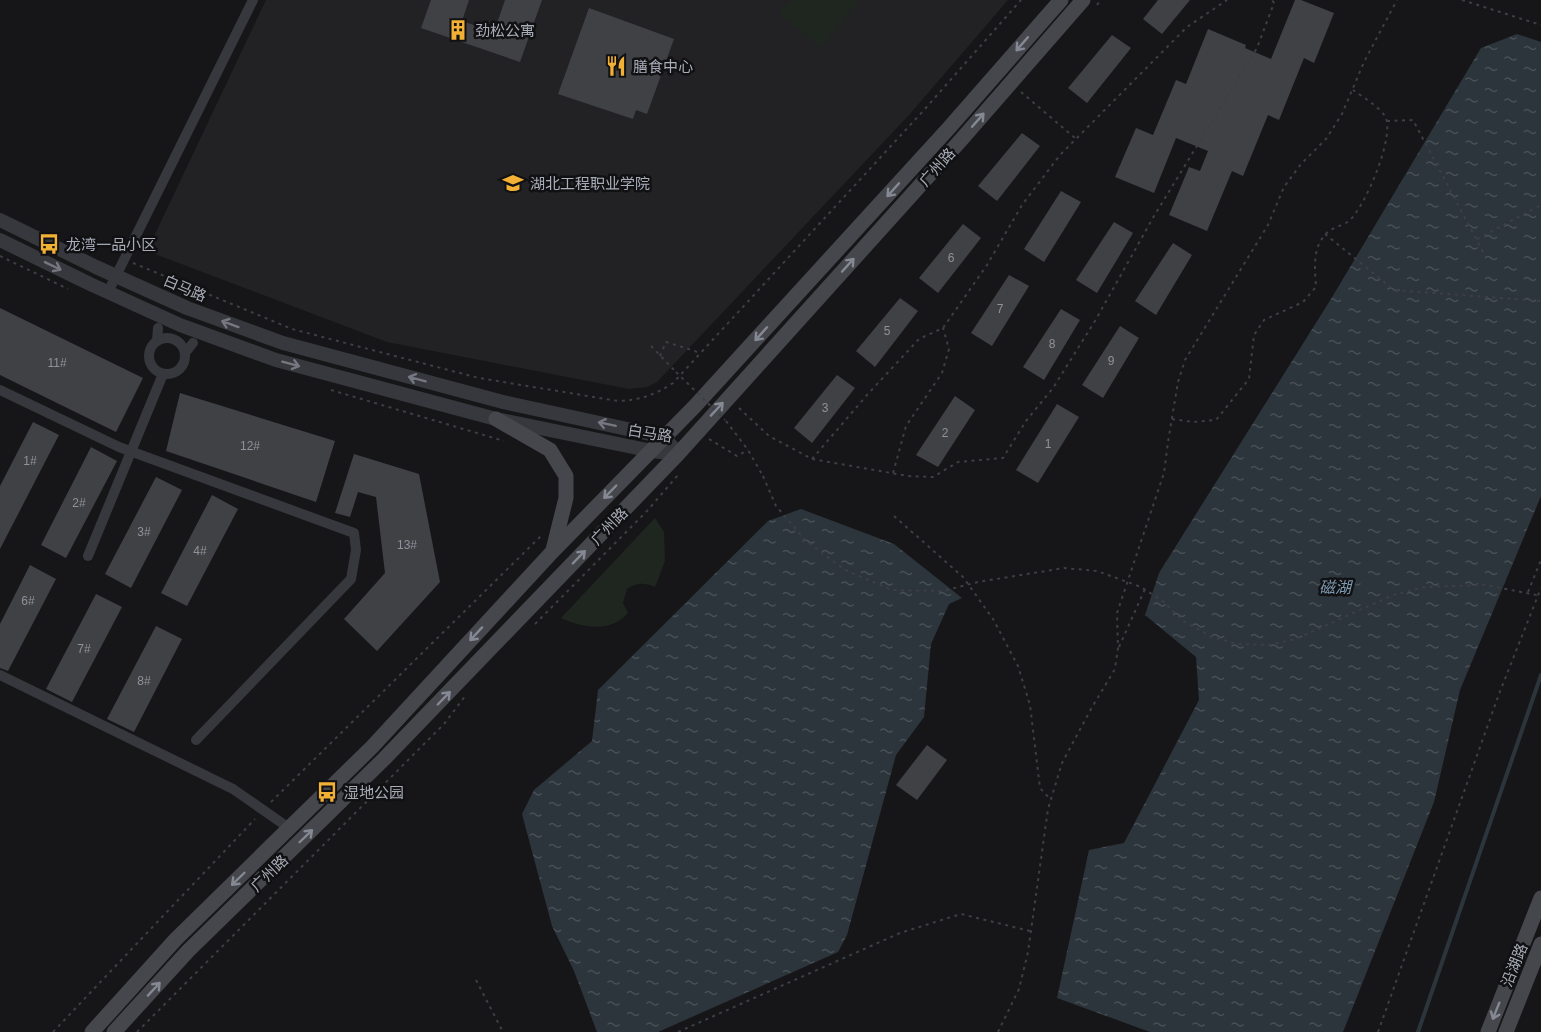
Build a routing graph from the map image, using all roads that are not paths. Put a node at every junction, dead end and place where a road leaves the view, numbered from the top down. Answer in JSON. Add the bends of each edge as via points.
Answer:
{"nodes":[{"id":1,"x":253,"y":0,"type":"edge"},
{"id":2,"x":1061,"y":0,"type":"edge"},
{"id":3,"x":1083,"y":0,"type":"edge"},
{"id":4,"x":0,"y":220,"type":"edge"},
{"id":5,"x":0,"y":240,"type":"edge"},
{"id":6,"x":116,"y":276,"type":"junction"},
{"id":7,"x":108,"y":292,"type":"junction"},
{"id":8,"x":158,"y":328,"type":"dead end"},
{"id":9,"x":157,"y":341,"type":"junction"},
{"id":10,"x":193,"y":343,"type":"dead end"},
{"id":11,"x":185,"y":353,"type":"junction"},
{"id":12,"x":163,"y":374,"type":"junction"},
{"id":13,"x":0,"y":390,"type":"edge"},
{"id":14,"x":496,"y":419,"type":"junction"},
{"id":15,"x":664,"y":437,"type":"junction"},
{"id":16,"x":131,"y":451,"type":"junction"},
{"id":17,"x":652,"y":451,"type":"junction"},
{"id":18,"x":678,"y":454,"type":"junction"},
{"id":19,"x":553,"y":551,"type":"junction"},
{"id":20,"x":88,"y":556,"type":"dead end"},
{"id":21,"x":0,"y":675,"type":"edge"},
{"id":22,"x":196,"y":740,"type":"dead end"},
{"id":23,"x":289,"y":828,"type":"junction"},
{"id":24,"x":1541,"y":898,"type":"edge"},
{"id":25,"x":1541,"y":944,"type":"edge"},
{"id":26,"x":92,"y":1032,"type":"edge"},
{"id":27,"x":114,"y":1032,"type":"edge"},
{"id":28,"x":1488,"y":1032,"type":"edge"},
{"id":29,"x":1506,"y":1032,"type":"edge"}],
"edges":[{"from":1,"to":6,"type":"street"},
{"from":2,"to":15,"type":"main road","name":"广州路","one_way":true,"via":[[948,129]]},
{"from":18,"to":3,"type":"main road","name":"广州路","one_way":true},
{"from":4,"to":6,"type":"street","name":"白马路"},
{"from":5,"to":7,"type":"street","name":"白马路","one_way":true},
{"from":6,"to":7,"type":"street"},
{"from":15,"to":6,"type":"street","name":"白马路","one_way":true,"via":[[503,402],[283,343],[187,308]]},
{"from":7,"to":14,"type":"street","name":"白马路","one_way":true,"via":[[180,325],[276,360]]},
{"from":8,"to":9,"type":"street"},
{"from":9,"to":11,"type":"street","via":[[174,339]]},
{"from":9,"to":12,"type":"street","via":[[150,350],[150,362]]},
{"from":10,"to":11,"type":"street"},
{"from":11,"to":12,"type":"street","via":[[180,369]]},
{"from":12,"to":16,"type":"street"},
{"from":13,"to":16,"type":"street"},
{"from":14,"to":17,"type":"street","name":"白马路"},
{"from":14,"to":19,"type":"main road","via":[[550,450],[566,476],[566,498]]},
{"from":15,"to":17,"type":"main road","name":"广州路"},
{"from":15,"to":18,"type":"street","name":"白马路"},
{"from":16,"to":20,"type":"street"},
{"from":16,"to":22,"type":"street","via":[[354,533],[356,550],[351,579]]},
{"from":17,"to":18,"type":"street","name":"白马路"},
{"from":17,"to":19,"type":"main road","name":"广州路","one_way":true},
{"from":27,"to":18,"type":"main road","name":"广州路","one_way":true,"via":[[188,951],[384,759]]},
{"from":19,"to":23,"type":"main road","name":"广州路","one_way":true,"via":[[372,747]]},
{"from":21,"to":23,"type":"street","via":[[233,789]]},
{"from":23,"to":26,"type":"main road","name":"广州路","one_way":true,"via":[[176,939]]},
{"from":24,"to":28,"type":"main road","name":"沿湖路","one_way":true},
{"from":25,"to":29,"type":"main road","name":"沿湖路"}]}
